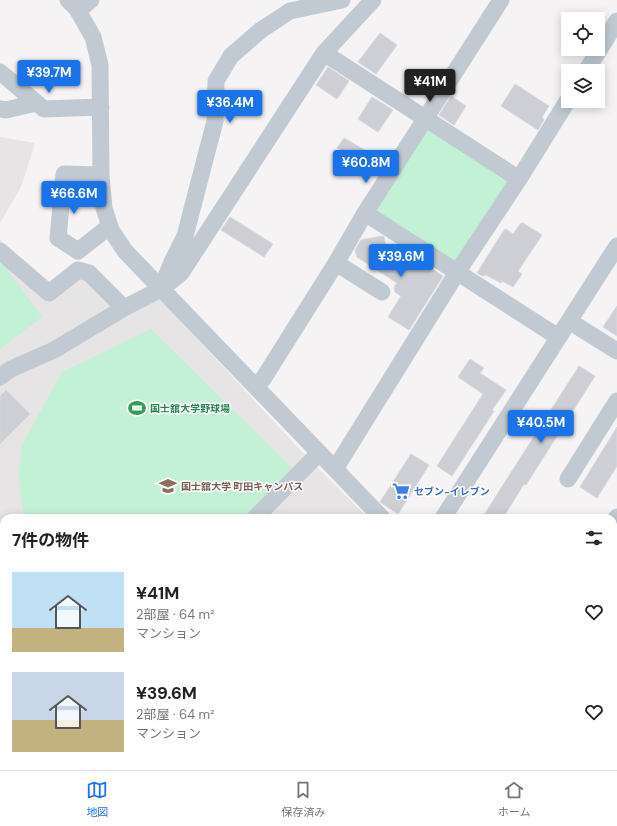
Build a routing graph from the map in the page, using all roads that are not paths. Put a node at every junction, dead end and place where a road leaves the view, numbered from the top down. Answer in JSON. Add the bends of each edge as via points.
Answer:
{"nodes":[{"id":1,"x":342,"y":0,"type":"edge"},
{"id":2,"x":373,"y":0,"type":"edge"},
{"id":3,"x":500,"y":0,"type":"edge"},
{"id":4,"x":79,"y":4,"type":"edge"},
{"id":5,"x":298,"y":5,"type":"edge"},
{"id":6,"x":617,"y":21,"type":"edge"},
{"id":7,"x":324,"y":53,"type":"junction"},
{"id":8,"x":590,"y":64,"type":"edge"},
{"id":9,"x":0,"y":72,"type":"edge"},
{"id":10,"x":36,"y":103,"type":"junction"},
{"id":11,"x":101,"y":107,"type":"junction"},
{"id":12,"x":563,"y":108,"type":"edge"},
{"id":13,"x":0,"y":109,"type":"edge"},
{"id":14,"x":425,"y":118,"type":"junction"},
{"id":15,"x":101,"y":175,"type":"junction"},
{"id":16,"x":519,"y":179,"type":"junction"},
{"id":17,"x":365,"y":213,"type":"junction"},
{"id":18,"x":110,"y":226,"type":"junction"},
{"id":19,"x":617,"y":246,"type":"edge"},
{"id":20,"x":0,"y":251,"type":"edge"},
{"id":21,"x":336,"y":263,"type":"junction"},
{"id":22,"x":458,"y":271,"type":"junction"},
{"id":23,"x":161,"y":288,"type":"junction"},
{"id":24,"x":382,"y":292,"type":"dead end"},
{"id":25,"x":124,"y":308,"type":"junction"},
{"id":26,"x":569,"y":321,"type":"junction"},
{"id":27,"x":558,"y":337,"type":"junction"},
{"id":28,"x":617,"y":351,"type":"edge"},
{"id":29,"x":0,"y":377,"type":"edge"},
{"id":30,"x":255,"y":386,"type":"junction"},
{"id":31,"x":617,"y":401,"type":"edge"},
{"id":32,"x":319,"y":453,"type":"junction"},
{"id":33,"x":335,"y":469,"type":"junction"},
{"id":34,"x":568,"y":480,"type":"dead end"},
{"id":35,"x":259,"y":514,"type":"edge"},
{"id":36,"x":378,"y":514,"type":"edge"},
{"id":37,"x":446,"y":514,"type":"edge"}],
"edges":[{"from":1,"to":5,"type":"street"},
{"from":2,"to":7,"type":"street"},
{"from":3,"to":14,"type":"street"},
{"from":4,"to":11,"type":"street","via":[[93,37],[100,64]]},
{"from":5,"to":23,"type":"street","via":[[261,30],[231,56],[216,81],[215,121],[186,236]]},
{"from":6,"to":8,"type":"street"},
{"from":7,"to":14,"type":"street"},
{"from":7,"to":23,"type":"street","via":[[181,273]]},
{"from":9,"to":10,"type":"street"},
{"from":10,"to":11,"type":"street","via":[[44,109]]},
{"from":10,"to":13,"type":"street"},
{"from":11,"to":15,"type":"street"},
{"from":12,"to":16,"type":"street"},
{"from":14,"to":16,"type":"street"},
{"from":14,"to":17,"type":"street"},
{"from":15,"to":18,"type":"street","via":[[104,208]]},
{"from":15,"to":18,"type":"street","via":[[64,174],[58,238],[78,251]]},
{"from":16,"to":22,"type":"street"},
{"from":17,"to":21,"type":"street"},
{"from":17,"to":22,"type":"street"},
{"from":18,"to":23,"type":"street","via":[[125,251]]},
{"from":19,"to":26,"type":"street"},
{"from":20,"to":25,"type":"street","via":[[49,293],[78,270],[89,273]]},
{"from":21,"to":24,"type":"street"},
{"from":21,"to":30,"type":"street","via":[[263,379]]},
{"from":22,"to":27,"type":"street"},
{"from":22,"to":33,"type":"street"},
{"from":23,"to":25,"type":"street"},
{"from":23,"to":30,"type":"street"},
{"from":25,"to":29,"type":"street","via":[[54,350],[11,369]]},
{"from":26,"to":27,"type":"street"},
{"from":26,"to":28,"type":"street"},
{"from":27,"to":37,"type":"street"},
{"from":30,"to":32,"type":"street"},
{"from":31,"to":34,"type":"street"},
{"from":32,"to":33,"type":"street"},
{"from":32,"to":35,"type":"street"},
{"from":33,"to":36,"type":"street"}]}
